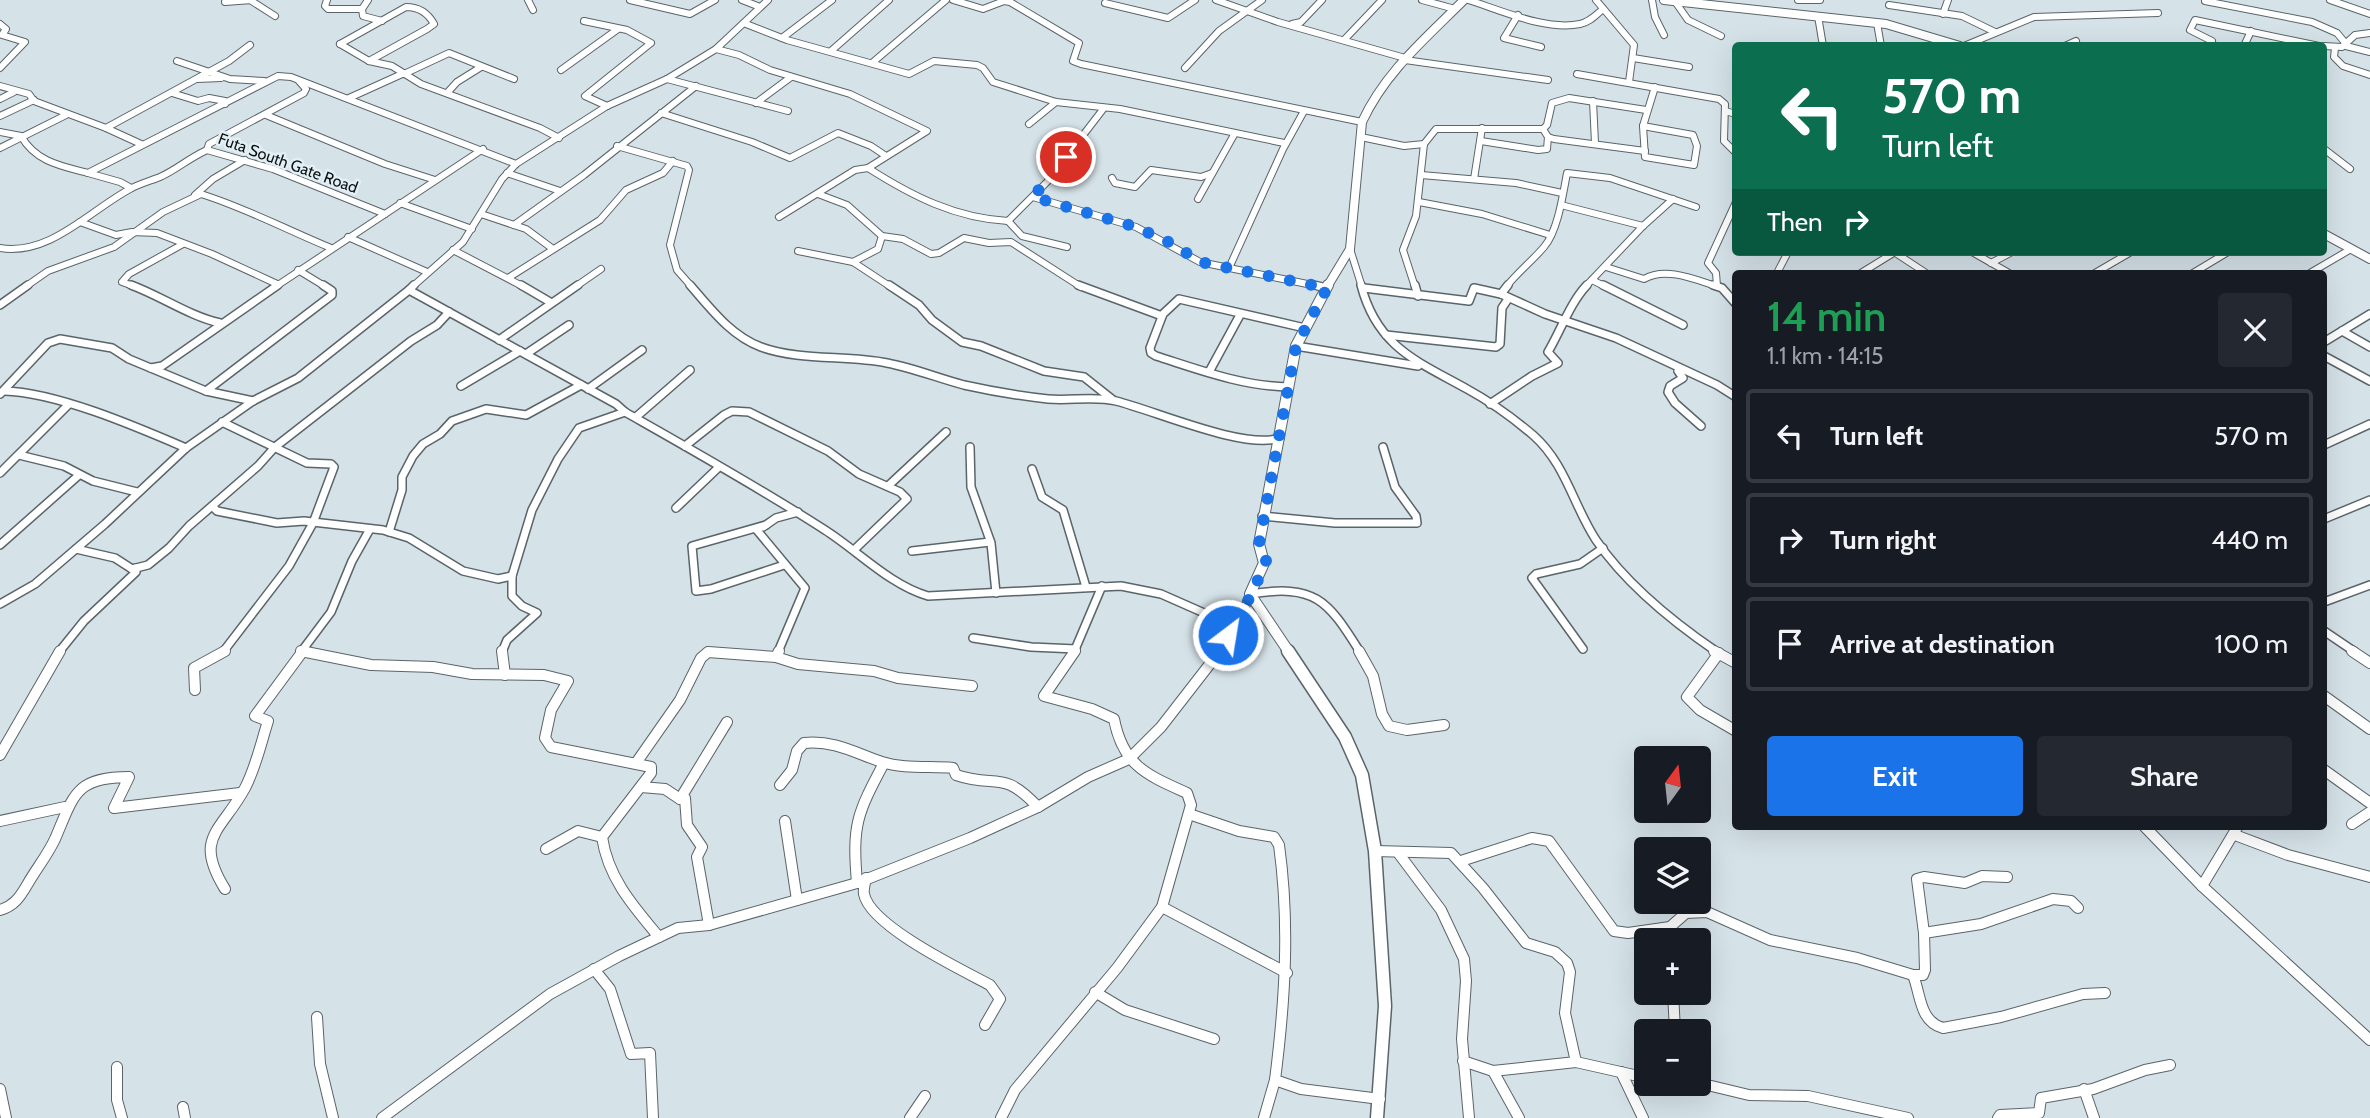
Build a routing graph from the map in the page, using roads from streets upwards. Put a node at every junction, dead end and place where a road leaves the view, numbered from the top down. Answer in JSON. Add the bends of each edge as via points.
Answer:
{"nodes":[{"id":1,"x":251,"y":0,"type":"edge"},
{"id":2,"x":327,"y":0,"type":"edge"},
{"id":3,"x":368,"y":0,"type":"edge"},
{"id":4,"x":425,"y":0,"type":"edge"},
{"id":5,"x":528,"y":0,"type":"edge"},
{"id":6,"x":630,"y":0,"type":"edge"},
{"id":7,"x":715,"y":0,"type":"edge"},
{"id":8,"x":742,"y":0,"type":"edge"},
{"id":9,"x":768,"y":0,"type":"edge"},
{"id":10,"x":832,"y":0,"type":"edge"},
{"id":11,"x":889,"y":0,"type":"edge"},
{"id":12,"x":946,"y":0,"type":"edge"},
{"id":13,"x":953,"y":0,"type":"edge"},
{"id":14,"x":1195,"y":0,"type":"edge"},
{"id":15,"x":1216,"y":0,"type":"edge"},
{"id":16,"x":1262,"y":0,"type":"edge"},
{"id":17,"x":1322,"y":0,"type":"edge"},
{"id":18,"x":1382,"y":0,"type":"edge"},
{"id":19,"x":1422,"y":0,"type":"edge"},
{"id":20,"x":1466,"y":0,"type":"edge"},
{"id":21,"x":1596,"y":0,"type":"edge"},
{"id":22,"x":1652,"y":0,"type":"edge"},
{"id":23,"x":1664,"y":0,"type":"edge"},
{"id":24,"x":1798,"y":0,"type":"edge"},
{"id":25,"x":1820,"y":0,"type":"edge"},
{"id":26,"x":1948,"y":0,"type":"edge"},
{"id":27,"x":2330,"y":0,"type":"edge"},
{"id":28,"x":1674,"y":1,"type":"edge"},
{"id":29,"x":2205,"y":1,"type":"edge"},
{"id":30,"x":225,"y":2,"type":"dead end"},
{"id":31,"x":1889,"y":2,"type":"edge"},
{"id":32,"x":1105,"y":3,"type":"dead end"},
{"id":33,"x":1731,"y":3,"type":"edge"},
{"id":34,"x":414,"y":7,"type":"junction"},
{"id":35,"x":760,"y":7,"type":"junction"},
{"id":36,"x":362,"y":9,"type":"junction"},
{"id":37,"x":1455,"y":9,"type":"junction"},
{"id":38,"x":1603,"y":9,"type":"junction"},
{"id":39,"x":533,"y":10,"type":"dead end"},
{"id":40,"x":1245,"y":10,"type":"junction"},
{"id":41,"x":2158,"y":13,"type":"dead end"},
{"id":42,"x":1943,"y":14,"type":"junction"},
{"id":43,"x":2370,"y":14,"type":"edge"},
{"id":44,"x":1518,"y":15,"type":"junction"},
{"id":45,"x":275,"y":16,"type":"dead end"},
{"id":46,"x":1818,"y":16,"type":"junction"},
{"id":47,"x":382,"y":21,"type":"junction"},
{"id":48,"x":584,"y":21,"type":"dead end"},
{"id":49,"x":1877,"y":23,"type":"junction"},
{"id":50,"x":0,"y":24,"type":"edge"},
{"id":51,"x":746,"y":24,"type":"junction"},
{"id":52,"x":1886,"y":24,"type":"junction"},
{"id":53,"x":1289,"y":25,"type":"junction"},
{"id":54,"x":611,"y":30,"type":"junction"},
{"id":55,"x":2251,"y":31,"type":"junction"},
{"id":56,"x":1995,"y":32,"type":"junction"},
{"id":57,"x":2370,"y":33,"type":"edge"},
{"id":58,"x":1664,"y":35,"type":"dead end"},
{"id":59,"x":1721,"y":36,"type":"dead end"},
{"id":60,"x":782,"y":38,"type":"junction"},
{"id":61,"x":1344,"y":40,"type":"junction"},
{"id":62,"x":2211,"y":41,"type":"dead end"},
{"id":63,"x":1822,"y":42,"type":"edge"},
{"id":64,"x":1880,"y":42,"type":"edge"},
{"id":65,"x":1950,"y":42,"type":"edge"},
{"id":66,"x":1971,"y":42,"type":"edge"},
{"id":67,"x":2246,"y":42,"type":"edge"},
{"id":68,"x":2301,"y":42,"type":"edge"},
{"id":69,"x":250,"y":45,"type":"dead end"},
{"id":70,"x":2346,"y":45,"type":"junction"},
{"id":71,"x":1541,"y":47,"type":"dead end"},
{"id":72,"x":2327,"y":47,"type":"edge"},
{"id":73,"x":2335,"y":48,"type":"junction"},
{"id":74,"x":716,"y":49,"type":"junction"},
{"id":75,"x":831,"y":51,"type":"junction"},
{"id":76,"x":2370,"y":52,"type":"edge"},
{"id":77,"x":1633,"y":58,"type":"junction"},
{"id":78,"x":1405,"y":59,"type":"junction"},
{"id":79,"x":177,"y":61,"type":"dead end"},
{"id":80,"x":369,"y":61,"type":"junction"},
{"id":81,"x":872,"y":63,"type":"junction"},
{"id":82,"x":481,"y":67,"type":"junction"},
{"id":83,"x":1689,"y":67,"type":"dead end"},
{"id":84,"x":0,"y":68,"type":"edge"},
{"id":85,"x":1185,"y":68,"type":"dead end"},
{"id":86,"x":562,"y":70,"type":"dead end"},
{"id":87,"x":207,"y":72,"type":"junction"},
{"id":88,"x":403,"y":74,"type":"junction"},
{"id":89,"x":1577,"y":74,"type":"dead end"},
{"id":90,"x":2370,"y":75,"type":"edge"},
{"id":91,"x":792,"y":77,"type":"junction"},
{"id":92,"x":221,"y":78,"type":"junction"},
{"id":93,"x":197,"y":79,"type":"junction"},
{"id":94,"x":514,"y":79,"type":"dead end"},
{"id":95,"x":667,"y":79,"type":"junction"},
{"id":96,"x":298,"y":80,"type":"junction"},
{"id":97,"x":1548,"y":80,"type":"dead end"},
{"id":98,"x":265,"y":81,"type":"junction"},
{"id":99,"x":1629,"y":82,"type":"junction"},
{"id":100,"x":0,"y":86,"type":"edge"},
{"id":101,"x":696,"y":86,"type":"junction"},
{"id":102,"x":1655,"y":87,"type":"junction"},
{"id":103,"x":14,"y":92,"type":"junction"},
{"id":104,"x":172,"y":93,"type":"junction"},
{"id":105,"x":447,"y":93,"type":"junction"},
{"id":106,"x":349,"y":98,"type":"junction"},
{"id":107,"x":0,"y":99,"type":"edge"},
{"id":108,"x":34,"y":100,"type":"junction"},
{"id":109,"x":1593,"y":101,"type":"junction"},
{"id":110,"x":1055,"y":102,"type":"junction"},
{"id":111,"x":756,"y":103,"type":"junction"},
{"id":112,"x":225,"y":104,"type":"junction"},
{"id":113,"x":607,"y":106,"type":"junction"},
{"id":114,"x":1104,"y":108,"type":"junction"},
{"id":115,"x":1646,"y":110,"type":"junction"},
{"id":116,"x":788,"y":111,"type":"dead end"},
{"id":117,"x":1304,"y":111,"type":"junction"},
{"id":118,"x":1725,"y":111,"type":"junction"},
{"id":119,"x":661,"y":113,"type":"junction"},
{"id":120,"x":1732,"y":113,"type":"edge"},
{"id":121,"x":66,"y":115,"type":"junction"},
{"id":122,"x":266,"y":115,"type":"junction"},
{"id":123,"x":0,"y":116,"type":"edge"},
{"id":124,"x":1362,"y":122,"type":"junction"},
{"id":125,"x":1029,"y":124,"type":"dead end"},
{"id":126,"x":1643,"y":126,"type":"junction"},
{"id":127,"x":106,"y":128,"type":"junction"},
{"id":128,"x":1482,"y":128,"type":"junction"},
{"id":129,"x":1542,"y":129,"type":"junction"},
{"id":130,"x":0,"y":132,"type":"edge"},
{"id":131,"x":1235,"y":133,"type":"junction"},
{"id":132,"x":21,"y":136,"type":"junction"},
{"id":133,"x":1361,"y":137,"type":"junction"},
{"id":134,"x":1548,"y":137,"type":"junction"},
{"id":135,"x":559,"y":138,"type":"junction"},
{"id":136,"x":1481,"y":141,"type":"junction"},
{"id":137,"x":1284,"y":143,"type":"junction"},
{"id":138,"x":1595,"y":143,"type":"junction"},
{"id":139,"x":141,"y":144,"type":"junction"},
{"id":140,"x":1424,"y":144,"type":"junction"},
{"id":141,"x":617,"y":146,"type":"junction"},
{"id":142,"x":0,"y":148,"type":"edge"},
{"id":143,"x":483,"y":149,"type":"junction"},
{"id":144,"x":1732,"y":149,"type":"edge"},
{"id":145,"x":207,"y":150,"type":"junction"},
{"id":146,"x":1645,"y":151,"type":"junction"},
{"id":147,"x":2327,"y":151,"type":"edge"},
{"id":148,"x":887,"y":156,"type":"junction"},
{"id":149,"x":245,"y":160,"type":"junction"},
{"id":150,"x":673,"y":160,"type":"junction"},
{"id":151,"x":516,"y":164,"type":"junction"},
{"id":152,"x":868,"y":167,"type":"junction"},
{"id":153,"x":2350,"y":170,"type":"dead end"},
{"id":154,"x":88,"y":173,"type":"junction"},
{"id":155,"x":507,"y":173,"type":"junction"},
{"id":156,"x":1212,"y":173,"type":"junction"},
{"id":157,"x":1421,"y":174,"type":"junction"},
{"id":158,"x":1112,"y":178,"type":"dead end"},
{"id":159,"x":1474,"y":179,"type":"junction"},
{"id":160,"x":435,"y":180,"type":"junction"},
{"id":161,"x":131,"y":188,"type":"junction"},
{"id":162,"x":559,"y":191,"type":"junction"},
{"id":163,"x":1562,"y":193,"type":"junction"},
{"id":164,"x":818,"y":194,"type":"junction"},
{"id":165,"x":195,"y":195,"type":"junction"},
{"id":166,"x":1033,"y":197,"type":"junction"},
{"id":167,"x":1198,"y":199,"type":"dead end"},
{"id":168,"x":1673,"y":199,"type":"junction"},
{"id":169,"x":1419,"y":202,"type":"junction"},
{"id":170,"x":400,"y":203,"type":"junction"},
{"id":171,"x":1561,"y":205,"type":"junction"},
{"id":172,"x":1696,"y":206,"type":"dead end"},
{"id":173,"x":385,"y":214,"type":"junction"},
{"id":174,"x":481,"y":214,"type":"junction"},
{"id":175,"x":779,"y":217,"type":"dead end"},
{"id":176,"x":1008,"y":221,"type":"junction"},
{"id":177,"x":80,"y":222,"type":"junction"},
{"id":178,"x":1732,"y":222,"type":"edge"},
{"id":179,"x":514,"y":225,"type":"junction"},
{"id":180,"x":1643,"y":226,"type":"junction"},
{"id":181,"x":472,"y":229,"type":"junction"},
{"id":182,"x":132,"y":232,"type":"junction"},
{"id":183,"x":1550,"y":234,"type":"junction"},
{"id":184,"x":882,"y":236,"type":"junction"},
{"id":185,"x":2327,"y":236,"type":"edge"},
{"id":186,"x":348,"y":237,"type":"junction"},
{"id":187,"x":183,"y":244,"type":"junction"},
{"id":188,"x":1067,"y":247,"type":"dead end"},
{"id":189,"x":0,"y":248,"type":"edge"},
{"id":190,"x":331,"y":248,"type":"junction"},
{"id":191,"x":553,"y":249,"type":"junction"},
{"id":192,"x":1350,"y":249,"type":"junction"},
{"id":193,"x":2351,"y":249,"type":"junction"},
{"id":194,"x":453,"y":250,"type":"junction"},
{"id":195,"x":798,"y":250,"type":"dead end"},
{"id":196,"x":1889,"y":256,"type":"edge"},
{"id":197,"x":1901,"y":256,"type":"edge"},
{"id":198,"x":1979,"y":256,"type":"edge"},
{"id":199,"x":2004,"y":256,"type":"edge"},
{"id":200,"x":2124,"y":256,"type":"edge"},
{"id":201,"x":2218,"y":256,"type":"edge"},
{"id":202,"x":2370,"y":259,"type":"edge"},
{"id":203,"x":853,"y":262,"type":"junction"},
{"id":204,"x":1991,"y":263,"type":"junction"},
{"id":205,"x":1606,"y":267,"type":"junction"},
{"id":206,"x":1229,"y":268,"type":"junction"},
{"id":207,"x":601,"y":269,"type":"dead end"},
{"id":208,"x":298,"y":270,"type":"junction"},
{"id":209,"x":1866,"y":270,"type":"edge"},
{"id":210,"x":1922,"y":270,"type":"edge"},
{"id":211,"x":2004,"y":270,"type":"edge"},
{"id":212,"x":2100,"y":270,"type":"edge"},
{"id":213,"x":2198,"y":270,"type":"edge"},
{"id":214,"x":2315,"y":270,"type":"edge"},
{"id":215,"x":427,"y":272,"type":"junction"},
{"id":216,"x":508,"y":278,"type":"junction"},
{"id":217,"x":1592,"y":280,"type":"junction"},
{"id":218,"x":277,"y":284,"type":"junction"},
{"id":219,"x":1717,"y":286,"type":"junction"},
{"id":220,"x":1327,"y":288,"type":"junction"},
{"id":221,"x":1364,"y":288,"type":"junction"},
{"id":222,"x":409,"y":290,"type":"junction"},
{"id":223,"x":1418,"y":296,"type":"junction"},
{"id":224,"x":1505,"y":296,"type":"junction"},
{"id":225,"x":1732,"y":300,"type":"edge"},
{"id":226,"x":550,"y":302,"type":"junction"},
{"id":227,"x":0,"y":305,"type":"edge"},
{"id":228,"x":449,"y":312,"type":"junction"},
{"id":229,"x":2370,"y":314,"type":"edge"},
{"id":230,"x":1240,"y":315,"type":"junction"},
{"id":231,"x":1162,"y":316,"type":"junction"},
{"id":232,"x":1567,"y":320,"type":"junction"},
{"id":233,"x":220,"y":323,"type":"junction"},
{"id":234,"x":569,"y":325,"type":"dead end"},
{"id":235,"x":1683,"y":325,"type":"dead end"},
{"id":236,"x":1305,"y":328,"type":"junction"},
{"id":237,"x":2342,"y":331,"type":"junction"},
{"id":238,"x":1386,"y":335,"type":"junction"},
{"id":239,"x":499,"y":340,"type":"junction"},
{"id":240,"x":2327,"y":340,"type":"edge"},
{"id":241,"x":1296,"y":346,"type":"junction"},
{"id":242,"x":2370,"y":347,"type":"edge"},
{"id":243,"x":642,"y":350,"type":"dead end"},
{"id":244,"x":523,"y":353,"type":"junction"},
{"id":245,"x":2327,"y":358,"type":"edge"},
{"id":246,"x":1419,"y":366,"type":"junction"},
{"id":247,"x":1673,"y":366,"type":"junction"},
{"id":248,"x":161,"y":369,"type":"junction"},
{"id":249,"x":690,"y":369,"type":"dead end"},
{"id":250,"x":1209,"y":372,"type":"junction"},
{"id":251,"x":2370,"y":373,"type":"edge"},
{"id":252,"x":2358,"y":375,"type":"junction"},
{"id":253,"x":2370,"y":382,"type":"edge"},
{"id":254,"x":460,"y":386,"type":"dead end"},
{"id":255,"x":585,"y":387,"type":"junction"},
{"id":256,"x":1288,"y":387,"type":"junction"},
{"id":257,"x":206,"y":391,"type":"junction"},
{"id":258,"x":2,"y":393,"type":"edge"},
{"id":259,"x":1732,"y":394,"type":"edge"},
{"id":260,"x":1113,"y":400,"type":"junction"},
{"id":261,"x":253,"y":401,"type":"junction"},
{"id":262,"x":69,"y":404,"type":"junction"},
{"id":263,"x":1490,"y":404,"type":"junction"},
{"id":264,"x":625,"y":412,"type":"junction"},
{"id":265,"x":636,"y":417,"type":"junction"},
{"id":266,"x":222,"y":422,"type":"junction"},
{"id":267,"x":2370,"y":424,"type":"edge"},
{"id":268,"x":1700,"y":426,"type":"dead end"},
{"id":269,"x":946,"y":432,"type":"dead end"},
{"id":270,"x":1280,"y":438,"type":"junction"},
{"id":271,"x":2327,"y":444,"type":"edge"},
{"id":272,"x":685,"y":446,"type":"junction"},
{"id":273,"x":275,"y":447,"type":"junction"},
{"id":274,"x":970,"y":447,"type":"dead end"},
{"id":275,"x":1383,"y":447,"type":"dead end"},
{"id":276,"x":186,"y":448,"type":"junction"},
{"id":277,"x":19,"y":455,"type":"junction"},
{"id":278,"x":719,"y":467,"type":"junction"},
{"id":279,"x":1032,"y":469,"type":"dead end"},
{"id":280,"x":0,"y":473,"type":"edge"},
{"id":281,"x":79,"y":475,"type":"junction"},
{"id":282,"x":888,"y":486,"type":"junction"},
{"id":283,"x":137,"y":492,"type":"junction"},
{"id":284,"x":2370,"y":500,"type":"edge"},
{"id":285,"x":785,"y":504,"type":"junction"},
{"id":286,"x":213,"y":507,"type":"junction"},
{"id":287,"x":676,"y":508,"type":"dead end"},
{"id":288,"x":798,"y":512,"type":"junction"},
{"id":289,"x":1262,"y":516,"type":"junction"},
{"id":290,"x":776,"y":518,"type":"junction"},
{"id":291,"x":2327,"y":518,"type":"edge"},
{"id":292,"x":313,"y":523,"type":"junction"},
{"id":293,"x":760,"y":528,"type":"junction"},
{"id":294,"x":370,"y":529,"type":"junction"},
{"id":295,"x":389,"y":532,"type":"junction"},
{"id":296,"x":990,"y":542,"type":"junction"},
{"id":297,"x":0,"y":545,"type":"edge"},
{"id":298,"x":1602,"y":548,"type":"junction"},
{"id":299,"x":76,"y":549,"type":"junction"},
{"id":300,"x":855,"y":549,"type":"junction"},
{"id":301,"x":912,"y":551,"type":"dead end"},
{"id":302,"x":784,"y":565,"type":"junction"},
{"id":303,"x":132,"y":569,"type":"junction"},
{"id":304,"x":512,"y":576,"type":"junction"},
{"id":305,"x":2370,"y":585,"type":"edge"},
{"id":306,"x":1102,"y":586,"type":"junction"},
{"id":307,"x":1086,"y":587,"type":"junction"},
{"id":308,"x":996,"y":593,"type":"junction"},
{"id":309,"x":1250,"y":594,"type":"junction"},
{"id":310,"x":2327,"y":602,"type":"edge"},
{"id":311,"x":0,"y":604,"type":"edge"},
{"id":312,"x":1237,"y":616,"type":"junction"},
{"id":313,"x":2327,"y":633,"type":"edge"},
{"id":314,"x":973,"y":638,"type":"dead end"},
{"id":315,"x":1076,"y":649,"type":"junction"},
{"id":316,"x":1583,"y":649,"type":"dead end"},
{"id":317,"x":301,"y":651,"type":"junction"},
{"id":318,"x":1719,"y":653,"type":"junction"},
{"id":319,"x":776,"y":657,"type":"junction"},
{"id":320,"x":1732,"y":661,"type":"edge"},
{"id":321,"x":2370,"y":663,"type":"edge"},
{"id":322,"x":505,"y":675,"type":"junction"},
{"id":323,"x":972,"y":685,"type":"dead end"},
{"id":324,"x":195,"y":690,"type":"dead end"},
{"id":325,"x":2327,"y":698,"type":"edge"},
{"id":326,"x":727,"y":722,"type":"dead end"},
{"id":327,"x":1444,"y":725,"type":"dead end"},
{"id":328,"x":1732,"y":729,"type":"edge"},
{"id":329,"x":2370,"y":729,"type":"edge"},
{"id":330,"x":0,"y":755,"type":"edge"},
{"id":331,"x":1129,"y":759,"type":"junction"},
{"id":332,"x":636,"y":763,"type":"junction"},
{"id":333,"x":884,"y":763,"type":"junction"},
{"id":334,"x":2327,"y":772,"type":"edge"},
{"id":335,"x":780,"y":785,"type":"dead end"},
{"id":336,"x":641,"y":786,"type":"junction"},
{"id":337,"x":240,"y":793,"type":"junction"},
{"id":338,"x":680,"y":799,"type":"junction"},
{"id":339,"x":2370,"y":803,"type":"edge"},
{"id":340,"x":67,"y":806,"type":"junction"},
{"id":341,"x":1038,"y":807,"type":"junction"},
{"id":342,"x":47,"y":812,"type":"junction"},
{"id":343,"x":2370,"y":812,"type":"edge"},
{"id":344,"x":1189,"y":814,"type":"junction"},
{"id":345,"x":60,"y":819,"type":"junction"},
{"id":346,"x":0,"y":821,"type":"edge"},
{"id":347,"x":785,"y":821,"type":"dead end"},
{"id":348,"x":2351,"y":824,"type":"dead end"},
{"id":349,"x":2148,"y":830,"type":"edge"},
{"id":350,"x":2237,"y":831,"type":"edge"},
{"id":351,"x":602,"y":837,"type":"junction"},
{"id":352,"x":546,"y":849,"type":"dead end"},
{"id":353,"x":1375,"y":850,"type":"junction"},
{"id":354,"x":1399,"y":854,"type":"junction"},
{"id":355,"x":1461,"y":861,"type":"junction"},
{"id":356,"x":2007,"y":877,"type":"dead end"},
{"id":357,"x":2370,"y":877,"type":"edge"},
{"id":358,"x":861,"y":881,"type":"junction"},
{"id":359,"x":2202,"y":886,"type":"junction"},
{"id":360,"x":225,"y":889,"type":"dead end"},
{"id":361,"x":797,"y":900,"type":"junction"},
{"id":362,"x":1162,"y":907,"type":"junction"},
{"id":363,"x":2078,"y":908,"type":"dead end"},
{"id":364,"x":0,"y":910,"type":"edge"},
{"id":365,"x":709,"y":925,"type":"junction"},
{"id":366,"x":1670,"y":927,"type":"joint"},
{"id":367,"x":1924,"y":933,"type":"junction"},
{"id":368,"x":659,"y":937,"type":"junction"},
{"id":369,"x":594,"y":969,"type":"junction"},
{"id":370,"x":1287,"y":973,"type":"junction"},
{"id":371,"x":1913,"y":975,"type":"junction"},
{"id":372,"x":1095,"y":992,"type":"junction"},
{"id":373,"x":2105,"y":993,"type":"dead end"},
{"id":374,"x":317,"y":1017,"type":"dead end"},
{"id":375,"x":985,"y":1025,"type":"dead end"},
{"id":376,"x":1214,"y":1039,"type":"dead end"},
{"id":377,"x":2370,"y":1040,"type":"edge"},
{"id":378,"x":1464,"y":1061,"type":"junction"},
{"id":379,"x":1576,"y":1062,"type":"junction"},
{"id":380,"x":2170,"y":1065,"type":"dead end"},
{"id":381,"x":117,"y":1068,"type":"dead end"},
{"id":382,"x":1493,"y":1071,"type":"junction"},
{"id":383,"x":1621,"y":1072,"type":"junction"},
{"id":384,"x":1634,"y":1075,"type":"edge"},
{"id":385,"x":1275,"y":1080,"type":"junction"},
{"id":386,"x":1711,"y":1086,"type":"edge"},
{"id":387,"x":0,"y":1089,"type":"edge"},
{"id":388,"x":2084,"y":1089,"type":"junction"},
{"id":389,"x":925,"y":1096,"type":"dead end"},
{"id":390,"x":1380,"y":1098,"type":"junction"},
{"id":391,"x":386,"y":1117,"type":"edge"},
{"id":392,"x":6,"y":1118,"type":"edge"},
{"id":393,"x":122,"y":1118,"type":"edge"},
{"id":394,"x":333,"y":1118,"type":"edge"},
{"id":395,"x":653,"y":1118,"type":"edge"},
{"id":396,"x":910,"y":1118,"type":"edge"},
{"id":397,"x":1001,"y":1118,"type":"edge"},
{"id":398,"x":1264,"y":1118,"type":"edge"},
{"id":399,"x":1377,"y":1118,"type":"edge"},
{"id":400,"x":1469,"y":1118,"type":"edge"},
{"id":401,"x":1518,"y":1118,"type":"edge"},
{"id":402,"x":1643,"y":1118,"type":"edge"},
{"id":403,"x":1908,"y":1118,"type":"edge"},
{"id":404,"x":1998,"y":1118,"type":"edge"},
{"id":405,"x":2094,"y":1118,"type":"edge"}],
"edges":[{"from":1,"to":30,"type":"street"},
{"from":1,"to":45,"type":"street"},
{"from":2,"to":36,"type":"street","via":[[324,6],[328,9]]},
{"from":3,"to":36,"type":"street"},
{"from":4,"to":34,"type":"street"},
{"from":5,"to":39,"type":"street"},
{"from":6,"to":7,"type":"street","via":[[690,14]]},
{"from":8,"to":35,"type":"street"},
{"from":9,"to":35,"type":"street"},
{"from":10,"to":60,"type":"street"},
{"from":11,"to":75,"type":"street"},
{"from":12,"to":81,"type":"street"},
{"from":13,"to":117,"type":"street","via":[[983,9],[1010,2],[1079,43],[1073,59],[1076,63]]},
{"from":14,"to":32,"type":"street","via":[[1168,18]]},
{"from":15,"to":40,"type":"street"},
{"from":16,"to":40,"type":"street"},
{"from":17,"to":53,"type":"street","via":[[1301,22]]},
{"from":18,"to":61,"type":"street"},
{"from":19,"to":37,"type":"street"},
{"from":20,"to":37,"type":"street"},
{"from":20,"to":44,"type":"street"},
{"from":21,"to":38,"type":"street"},
{"from":22,"to":58,"type":"street"},
{"from":23,"to":28,"type":"street"},
{"from":24,"to":25,"type":"street"},
{"from":26,"to":42,"type":"street"},
{"from":27,"to":43,"type":"street"},
{"from":28,"to":33,"type":"street"},
{"from":28,"to":59,"type":"street","via":[[1687,20]]},
{"from":29,"to":70,"type":"street","via":[[2315,23],[2337,33]]},
{"from":31,"to":42,"type":"street"},
{"from":31,"to":52,"type":"street"},
{"from":33,"to":46,"type":"street"},
{"from":34,"to":47,"type":"street","via":[[402,8]]},
{"from":34,"to":80,"type":"street","via":[[434,24]]},
{"from":35,"to":51,"type":"street"},
{"from":36,"to":47,"type":"street","via":[[363,16]]},
{"from":37,"to":78,"type":"street"},
{"from":38,"to":44,"type":"street","via":[[1575,25]]},
{"from":38,"to":77,"type":"street","via":[[1634,45]]},
{"from":40,"to":53,"type":"street"},
{"from":40,"to":85,"type":"street"},
{"from":41,"to":56,"type":"street","via":[[2041,16]]},
{"from":42,"to":56,"type":"street","via":[[1967,17]]},
{"from":44,"to":71,"type":"street","via":[[1505,40]]},
{"from":46,"to":49,"type":"street"},
{"from":46,"to":63,"type":"street"},
{"from":47,"to":80,"type":"street","via":[[340,45]]},
{"from":48,"to":54,"type":"street"},
{"from":49,"to":52,"type":"street"},
{"from":49,"to":64,"type":"street"},
{"from":50,"to":84,"type":"street","via":[[6,29],[2,35],[25,42]]},
{"from":51,"to":60,"type":"street"},
{"from":51,"to":74,"type":"street"},
{"from":52,"to":65,"type":"street"},
{"from":53,"to":61,"type":"street"},
{"from":54,"to":86,"type":"street"},
{"from":54,"to":113,"type":"street","via":[[627,30],[651,45],[585,96]]},
{"from":55,"to":62,"type":"street","via":[[2195,20],[2190,30]]},
{"from":55,"to":67,"type":"street"},
{"from":55,"to":68,"type":"street"},
{"from":56,"to":66,"type":"street"},
{"from":57,"to":70,"type":"street","via":[[2356,35]]},
{"from":60,"to":75,"type":"street"},
{"from":61,"to":78,"type":"street"},
{"from":69,"to":87,"type":"street"},
{"from":70,"to":73,"type":"street"},
{"from":70,"to":76,"type":"street"},
{"from":72,"to":73,"type":"street"},
{"from":73,"to":90,"type":"street","via":[[2334,57],[2340,63]]},
{"from":74,"to":91,"type":"street"},
{"from":74,"to":95,"type":"street"},
{"from":75,"to":81,"type":"street"},
{"from":77,"to":83,"type":"street"},
{"from":77,"to":99,"type":"street"},
{"from":78,"to":97,"type":"street"},
{"from":78,"to":124,"type":"street","via":[[1377,92]]},
{"from":79,"to":87,"type":"street"},
{"from":80,"to":88,"type":"street","via":[[392,66]]},
{"from":81,"to":110,"type":"street","via":[[912,74],[934,61],[977,65],[993,82]]},
{"from":82,"to":88,"type":"street","via":[[449,53]]},
{"from":82,"to":94,"type":"street"},
{"from":82,"to":105,"type":"street"},
{"from":87,"to":92,"type":"street"},
{"from":87,"to":93,"type":"street"},
{"from":88,"to":105,"type":"street"},
{"from":88,"to":106,"type":"street"},
{"from":89,"to":99,"type":"street"},
{"from":91,"to":111,"type":"street"},
{"from":91,"to":148,"type":"street","via":[[850,94],[926,129],[927,133]]},
{"from":92,"to":93,"type":"street"},
{"from":92,"to":98,"type":"street"},
{"from":93,"to":104,"type":"street"},
{"from":95,"to":101,"type":"street"},
{"from":95,"to":113,"type":"street"},
{"from":96,"to":98,"type":"street","via":[[282,75]]},
{"from":96,"to":106,"type":"street"},
{"from":96,"to":122,"type":"street","name":"Futa South Gate Road","via":[[304,93]]},
{"from":98,"to":112,"type":"street"},
{"from":99,"to":102,"type":"street"},
{"from":100,"to":103,"type":"street"},
{"from":101,"to":111,"type":"street"},
{"from":101,"to":119,"type":"street"},
{"from":102,"to":115,"type":"street"},
{"from":102,"to":118,"type":"street","via":[[1713,96],[1724,101]]},
{"from":103,"to":107,"type":"street"},
{"from":103,"to":108,"type":"street","via":[[29,94]]},
{"from":104,"to":112,"type":"street"},
{"from":104,"to":127,"type":"street"},
{"from":105,"to":135,"type":"street"},
{"from":106,"to":143,"type":"street"},
{"from":108,"to":121,"type":"street"},
{"from":108,"to":123,"type":"street"},
{"from":109,"to":115,"type":"street"},
{"from":109,"to":129,"type":"street","via":[[1554,101]]},
{"from":109,"to":138,"type":"street"},
{"from":110,"to":114,"type":"street"},
{"from":110,"to":125,"type":"street"},
{"from":111,"to":116,"type":"street"},
{"from":112,"to":139,"type":"street"},
{"from":113,"to":135,"type":"street"},
{"from":114,"to":131,"type":"street"},
{"from":114,"to":166,"type":"street"},
{"from":115,"to":126,"type":"street"},
{"from":117,"to":124,"type":"street"},
{"from":117,"to":137,"type":"street"},
{"from":118,"to":120,"type":"street"},
{"from":118,"to":144,"type":"street","via":[[1724,141]]},
{"from":119,"to":141,"type":"street"},
{"from":119,"to":148,"type":"street","via":[[791,158],[838,133]]},
{"from":121,"to":127,"type":"street"},
{"from":121,"to":132,"type":"street"},
{"from":122,"to":145,"type":"street","name":"Futa South Gate Road","via":[[209,144]]},
{"from":122,"to":160,"type":"street"},
{"from":124,"to":133,"type":"street"},
{"from":126,"to":146,"type":"street"},
{"from":126,"to":146,"type":"street","via":[[1689,134],[1697,146],[1690,166],[1649,159]]},
{"from":127,"to":139,"type":"street"},
{"from":128,"to":129,"type":"street"},
{"from":128,"to":136,"type":"street"},
{"from":128,"to":140,"type":"street","via":[[1436,130]]},
{"from":129,"to":134,"type":"street"},
{"from":130,"to":132,"type":"street"},
{"from":131,"to":137,"type":"street"},
{"from":131,"to":156,"type":"street"},
{"from":132,"to":142,"type":"street"},
{"from":132,"to":154,"type":"street","via":[[28,148],[47,162]]},
{"from":133,"to":140,"type":"street","via":[[1404,146]]},
{"from":133,"to":192,"type":"street"},
{"from":134,"to":136,"type":"street","via":[[1547,149],[1538,150]]},
{"from":134,"to":138,"type":"street"},
{"from":135,"to":151,"type":"street"},
{"from":136,"to":159,"type":"street"},
{"from":137,"to":206,"type":"street","via":[[1276,170]]},
{"from":138,"to":146,"type":"street"},
{"from":139,"to":154,"type":"street"},
{"from":140,"to":157,"type":"street"},
{"from":141,"to":150,"type":"street"},
{"from":141,"to":162,"type":"street"},
{"from":143,"to":151,"type":"street"},
{"from":143,"to":160,"type":"street"},
{"from":145,"to":149,"type":"street","name":"Futa South Gate Road"},
{"from":145,"to":161,"type":"street","via":[[163,176]]},
{"from":147,"to":153,"type":"street"},
{"from":148,"to":152,"type":"street"},
{"from":149,"to":165,"type":"street","via":[[213,178]]},
{"from":149,"to":173,"type":"street","name":"Futa South Gate Road"},
{"from":150,"to":191,"type":"street","via":[[663,173],[626,190],[600,220]]},
{"from":150,"to":260,"type":"street","via":[[689,170],[670,245],[673,261],[722,322],[743,338],[776,352],[888,363],[1010,393],[1072,401]]},
{"from":151,"to":155,"type":"street"},
{"from":152,"to":164,"type":"street","via":[[855,170]]},
{"from":152,"to":176,"type":"street","via":[[898,187],[941,206],[974,218]]},
{"from":154,"to":161,"type":"street","via":[[122,181]]},
{"from":155,"to":162,"type":"street"},
{"from":155,"to":174,"type":"street"},
{"from":156,"to":158,"type":"street","via":[[1201,177],[1151,170],[1135,187],[1115,183]]},
{"from":156,"to":167,"type":"street"},
{"from":157,"to":159,"type":"street"},
{"from":157,"to":169,"type":"street"},
{"from":159,"to":163,"type":"street"},
{"from":160,"to":170,"type":"street"},
{"from":161,"to":177,"type":"street"},
{"from":162,"to":179,"type":"street"},
{"from":163,"to":168,"type":"street","via":[[1565,174],[1571,172],[1609,178]]},
{"from":163,"to":171,"type":"street"},
{"from":164,"to":175,"type":"street"},
{"from":164,"to":184,"type":"street","via":[[847,205]]},
{"from":165,"to":182,"type":"street"},
{"from":165,"to":190,"type":"street","via":[[245,208]]},
{"from":166,"to":176,"type":"street"},
{"from":166,"to":206,"type":"street","via":[[1136,227],[1173,244],[1190,258]]},
{"from":168,"to":172,"type":"street"},
{"from":168,"to":180,"type":"street"},
{"from":169,"to":183,"type":"street"},
{"from":169,"to":223,"type":"street","via":[[1403,250]]},
{"from":170,"to":173,"type":"street"},
{"from":170,"to":181,"type":"street"},
{"from":171,"to":180,"type":"street"},
{"from":171,"to":183,"type":"street"},
{"from":173,"to":186,"type":"street"},
{"from":174,"to":179,"type":"street"},
{"from":174,"to":181,"type":"street"},
{"from":176,"to":188,"type":"street","via":[[1022,236]]},
{"from":177,"to":182,"type":"street","via":[[116,235]]},
{"from":177,"to":189,"type":"street","via":[[34,247],[18,251]]},
{"from":178,"to":219,"type":"street","via":[[1708,262],[1716,273]]},
{"from":179,"to":191,"type":"street"},
{"from":180,"to":205,"type":"street"},
{"from":181,"to":194,"type":"street"},
{"from":182,"to":187,"type":"street","via":[[152,232]]},
{"from":182,"to":227,"type":"street","via":[[110,249],[54,268]]},
{"from":183,"to":224,"type":"street"},
{"from":184,"to":203,"type":"street","via":[[878,249]]},
{"from":184,"to":231,"type":"street","via":[[903,239],[934,254],[964,238],[1012,242],[1086,290]]},
{"from":185,"to":193,"type":"street"},
{"from":186,"to":190,"type":"street"},
{"from":186,"to":215,"type":"street"},
{"from":187,"to":218,"type":"street"},
{"from":187,"to":233,"type":"street","via":[[122,282]]},
{"from":190,"to":208,"type":"street"},
{"from":191,"to":216,"type":"street"},
{"from":192,"to":220,"type":"street"},
{"from":192,"to":221,"type":"street"},
{"from":193,"to":202,"type":"street"},
{"from":193,"to":214,"type":"street"},
{"from":194,"to":215,"type":"street"},
{"from":194,"to":216,"type":"street"},
{"from":195,"to":203,"type":"street"},
{"from":196,"to":209,"type":"street"},
{"from":197,"to":210,"type":"street"},
{"from":198,"to":204,"type":"street"},
{"from":199,"to":204,"type":"street"},
{"from":200,"to":212,"type":"street"},
{"from":201,"to":213,"type":"street"},
{"from":203,"to":260,"type":"street","via":[[922,307],[962,342],[1044,371],[1084,377]]},
{"from":204,"to":211,"type":"street"},
{"from":205,"to":217,"type":"street"},
{"from":205,"to":219,"type":"street","via":[[1644,279],[1674,274]]},
{"from":206,"to":220,"type":"street"},
{"from":207,"to":226,"type":"street"},
{"from":208,"to":218,"type":"street"},
{"from":208,"to":257,"type":"street","via":[[332,291],[330,298]]},
{"from":215,"to":222,"type":"street"},
{"from":216,"to":226,"type":"street"},
{"from":217,"to":232,"type":"street","via":[[1577,296]]},
{"from":217,"to":235,"type":"street"},
{"from":218,"to":233,"type":"street"},
{"from":219,"to":225,"type":"street"},
{"from":220,"to":236,"type":"street"},
{"from":221,"to":223,"type":"street"},
{"from":221,"to":238,"type":"street","via":[[1372,317]]},
{"from":222,"to":228,"type":"street"},
{"from":222,"to":261,"type":"street","via":[[310,369]]},
{"from":223,"to":224,"type":"street","via":[[1469,301],[1474,288]]},
{"from":224,"to":232,"type":"street"},
{"from":224,"to":238,"type":"street","via":[[1496,347]]},
{"from":226,"to":239,"type":"street"},
{"from":228,"to":239,"type":"street"},
{"from":228,"to":273,"type":"street"},
{"from":229,"to":237,"type":"street"},
{"from":230,"to":231,"type":"street","via":[[1179,299]]},
{"from":230,"to":236,"type":"street"},
{"from":230,"to":250,"type":"street"},
{"from":231,"to":250,"type":"street","via":[[1151,353]]},
{"from":232,"to":247,"type":"street"},
{"from":232,"to":263,"type":"street","via":[[1548,352],[1558,363]]},
{"from":233,"to":248,"type":"street"},
{"from":234,"to":244,"type":"street"},
{"from":236,"to":241,"type":"street"},
{"from":237,"to":240,"type":"street"},
{"from":237,"to":242,"type":"street"},
{"from":238,"to":246,"type":"street"},
{"from":239,"to":244,"type":"street"},
{"from":241,"to":246,"type":"street"},
{"from":241,"to":256,"type":"street"},
{"from":243,"to":255,"type":"street"},
{"from":244,"to":254,"type":"street"},
{"from":244,"to":255,"type":"street"},
{"from":245,"to":252,"type":"street"},
{"from":246,"to":263,"type":"street"},
{"from":247,"to":259,"type":"street"},
{"from":247,"to":268,"type":"street","via":[[1683,378],[1668,392]]},
{"from":248,"to":257,"type":"street"},
{"from":248,"to":258,"type":"street","via":[[112,348],[55,339]]},
{"from":249,"to":265,"type":"street"},
{"from":250,"to":256,"type":"street"},
{"from":251,"to":252,"type":"street"},
{"from":252,"to":253,"type":"street"},
{"from":255,"to":264,"type":"street"},
{"from":255,"to":295,"type":"street","via":[[526,415],[486,409],[452,421],[413,456],[402,477]]},
{"from":256,"to":270,"type":"street"},
{"from":257,"to":261,"type":"street"},
{"from":258,"to":262,"type":"street","via":[[35,393]]},
{"from":260,"to":270,"type":"street","via":[[1225,435],[1268,442]]},
{"from":261,"to":266,"type":"street"},
{"from":262,"to":276,"type":"street"},
{"from":262,"to":277,"type":"street"},
{"from":263,"to":298,"type":"street","via":[[1527,430],[1558,463]]},
{"from":264,"to":265,"type":"street"},
{"from":264,"to":304,"type":"street","via":[[576,431],[534,505]]},
{"from":265,"to":272,"type":"street"},
{"from":266,"to":273,"type":"street"},
{"from":266,"to":276,"type":"street"},
{"from":267,"to":271,"type":"street"},
{"from":269,"to":282,"type":"street"},
{"from":270,"to":289,"type":"street"},
{"from":272,"to":278,"type":"street"},
{"from":272,"to":282,"type":"street","via":[[724,415],[748,412]]},
{"from":273,"to":286,"type":"street"},
{"from":273,"to":292,"type":"street","via":[[307,463],[333,465]]},
{"from":274,"to":296,"type":"street","via":[[968,483]]},
{"from":275,"to":289,"type":"street","via":[[1395,486],[1416,516],[1415,524]]},
{"from":276,"to":283,"type":"street"},
{"from":277,"to":280,"type":"street"},
{"from":277,"to":281,"type":"street","via":[[64,466]]},
{"from":278,"to":285,"type":"street"},
{"from":278,"to":287,"type":"street"},
{"from":279,"to":307,"type":"street","via":[[1042,497],[1063,510]]},
{"from":281,"to":283,"type":"street"},
{"from":281,"to":297,"type":"street"},
{"from":282,"to":300,"type":"street","via":[[907,499]]},
{"from":283,"to":299,"type":"street"},
{"from":284,"to":291,"type":"street"},
{"from":285,"to":288,"type":"street"},
{"from":285,"to":290,"type":"street"},
{"from":286,"to":292,"type":"street","via":[[272,523]]},
{"from":286,"to":303,"type":"street","via":[[150,564]]},
{"from":288,"to":290,"type":"street"},
{"from":288,"to":300,"type":"street"},
{"from":289,"to":309,"type":"street","via":[[1259,544],[1266,563]]},
{"from":290,"to":293,"type":"street"},
{"from":292,"to":294,"type":"street"},
{"from":292,"to":324,"type":"street","via":[[289,566],[234,639],[219,656],[194,668]]},
{"from":293,"to":302,"type":"street"},
{"from":293,"to":302,"type":"street","via":[[692,546],[696,591]]},
{"from":294,"to":295,"type":"street"},
{"from":294,"to":317,"type":"street","via":[[331,612]]},
{"from":295,"to":304,"type":"street","via":[[409,538],[463,570],[498,579]]},
{"from":296,"to":301,"type":"street"},
{"from":296,"to":308,"type":"street"},
{"from":298,"to":316,"type":"street","via":[[1580,564],[1532,578]]},
{"from":298,"to":318,"type":"street","via":[[1643,593]]},
{"from":299,"to":303,"type":"street","via":[[115,558]]},
{"from":299,"to":311,"type":"street","via":[[35,584]]},
{"from":300,"to":308,"type":"street","via":[[911,591],[928,596]]},
{"from":302,"to":319,"type":"street","via":[[805,588]]},
{"from":303,"to":330,"type":"street","via":[[136,568],[135,574],[84,621],[52,661]]},
{"from":304,"to":322,"type":"street","via":[[513,598],[537,613],[506,642],[502,652]]},
{"from":305,"to":310,"type":"street"},
{"from":306,"to":307,"type":"street"},
{"from":306,"to":312,"type":"street","via":[[1161,594],[1220,620]]},
{"from":306,"to":315,"type":"street"},
{"from":307,"to":308,"type":"street"},
{"from":309,"to":312,"type":"street"},
{"from":309,"to":327,"type":"street","via":[[1287,588],[1317,597],[1363,657],[1388,724],[1395,729]]},
{"from":309,"to":353,"type":"street","via":[[1355,756]]},
{"from":312,"to":331,"type":"street","via":[[1218,654],[1161,727]]},
{"from":313,"to":321,"type":"street"},
{"from":314,"to":315,"type":"street"},
{"from":315,"to":331,"type":"street","via":[[1044,696],[1114,719],[1118,740]]},
{"from":317,"to":322,"type":"street","via":[[370,665]]},
{"from":317,"to":337,"type":"street","via":[[255,716],[268,721],[258,758]]},
{"from":318,"to":320,"type":"street"},
{"from":318,"to":328,"type":"street","via":[[1687,698]]},
{"from":319,"to":323,"type":"street","via":[[798,664]]},
{"from":319,"to":332,"type":"street","via":[[704,654],[680,700]]},
{"from":322,"to":332,"type":"street","via":[[544,675],[568,681],[547,721],[545,738],[551,747]]},
{"from":325,"to":329,"type":"street"},
{"from":326,"to":338,"type":"street"},
{"from":331,"to":341,"type":"street"},
{"from":331,"to":344,"type":"street","via":[[1149,776],[1187,793]]},
{"from":332,"to":336,"type":"street","via":[[650,767]]},
{"from":333,"to":335,"type":"street","via":[[854,749],[804,743]]},
{"from":333,"to":341,"type":"street","via":[[953,768],[956,775],[967,779],[1012,784]]},
{"from":333,"to":358,"type":"street","via":[[856,824],[854,850]]},
{"from":334,"to":339,"type":"street"},
{"from":336,"to":338,"type":"street","via":[[665,789]]},
{"from":336,"to":351,"type":"street"},
{"from":337,"to":340,"type":"street","via":[[114,808],[129,777],[100,776],[82,786]]},
{"from":337,"to":360,"type":"street","via":[[218,827],[210,856]]},
{"from":338,"to":365,"type":"street","via":[[685,798],[687,825],[702,848],[696,857]]},
{"from":340,"to":342,"type":"street"},
{"from":340,"to":345,"type":"street"},
{"from":341,"to":358,"type":"street"},
{"from":342,"to":345,"type":"street"},
{"from":342,"to":346,"type":"street"},
{"from":343,"to":348,"type":"street"},
{"from":344,"to":362,"type":"street"},
{"from":344,"to":370,"type":"street","via":[[1277,840],[1287,912]]},
{"from":345,"to":364,"type":"street","via":[[48,852],[20,897]]},
{"from":347,"to":361,"type":"street"},
{"from":349,"to":359,"type":"street"},
{"from":350,"to":357,"type":"street","via":[[2288,855]]},
{"from":350,"to":359,"type":"street"},
{"from":351,"to":352,"type":"street","via":[[578,831]]},
{"from":351,"to":368,"type":"street","via":[[610,869]]},
{"from":353,"to":354,"type":"street"},
{"from":353,"to":390,"type":"street","via":[[1385,1006]]},
{"from":354,"to":355,"type":"street","via":[[1444,852]]},
{"from":354,"to":378,"type":"street","via":[[1420,879],[1461,953],[1466,973]]},
{"from":355,"to":366,"type":"street","via":[[1541,838],[1549,841],[1614,931],[1623,934]]},
{"from":355,"to":379,"type":"street","via":[[1525,943],[1555,952],[1567,963],[1565,1013]]},
{"from":356,"to":367,"type":"street","via":[[1982,876],[1965,883],[1917,879]]},
{"from":358,"to":361,"type":"street"},
{"from":358,"to":375,"type":"street","via":[[879,918],[998,992],[1000,999]]},
{"from":359,"to":377,"type":"street"},
{"from":361,"to":365,"type":"street"},
{"from":362,"to":370,"type":"street"},
{"from":362,"to":372,"type":"street"},
{"from":363,"to":367,"type":"street","via":[[2071,901],[2053,899],[1981,924]]},
{"from":365,"to":368,"type":"street","via":[[678,928]]},
{"from":366,"to":371,"type":"street","via":[[1680,914],[1707,912],[1770,940]]},
{"from":367,"to":371,"type":"street","via":[[1923,975]]},
{"from":368,"to":369,"type":"street"},
{"from":369,"to":391,"type":"street","via":[[550,994]]},
{"from":369,"to":395,"type":"street","via":[[610,989],[631,1054],[652,1056]]},
{"from":370,"to":385,"type":"street"},
{"from":371,"to":373,"type":"street","via":[[1934,1027],[2001,1017],[2082,994]]},
{"from":372,"to":376,"type":"street","via":[[1125,1010]]},
{"from":372,"to":397,"type":"street","via":[[1015,1090]]},
{"from":374,"to":394,"type":"street","via":[[320,1064]]},
{"from":378,"to":382,"type":"street"},
{"from":378,"to":400,"type":"street"},
{"from":379,"to":382,"type":"street"},
{"from":379,"to":383,"type":"street"},
{"from":380,"to":388,"type":"street","via":[[2148,1067],[2122,1080]]},
{"from":381,"to":393,"type":"street"},
{"from":382,"to":401,"type":"street"},
{"from":383,"to":384,"type":"street"},
{"from":383,"to":402,"type":"street"},
{"from":385,"to":390,"type":"street","via":[[1301,1089]]},
{"from":385,"to":398,"type":"street"},
{"from":386,"to":403,"type":"street","via":[[1749,1096],[1808,1096]]},
{"from":387,"to":392,"type":"street"},
{"from":388,"to":404,"type":"street","via":[[2041,1098],[2039,1113]]},
{"from":388,"to":405,"type":"street"},
{"from":389,"to":396,"type":"street"},
{"from":390,"to":399,"type":"street"}]}
